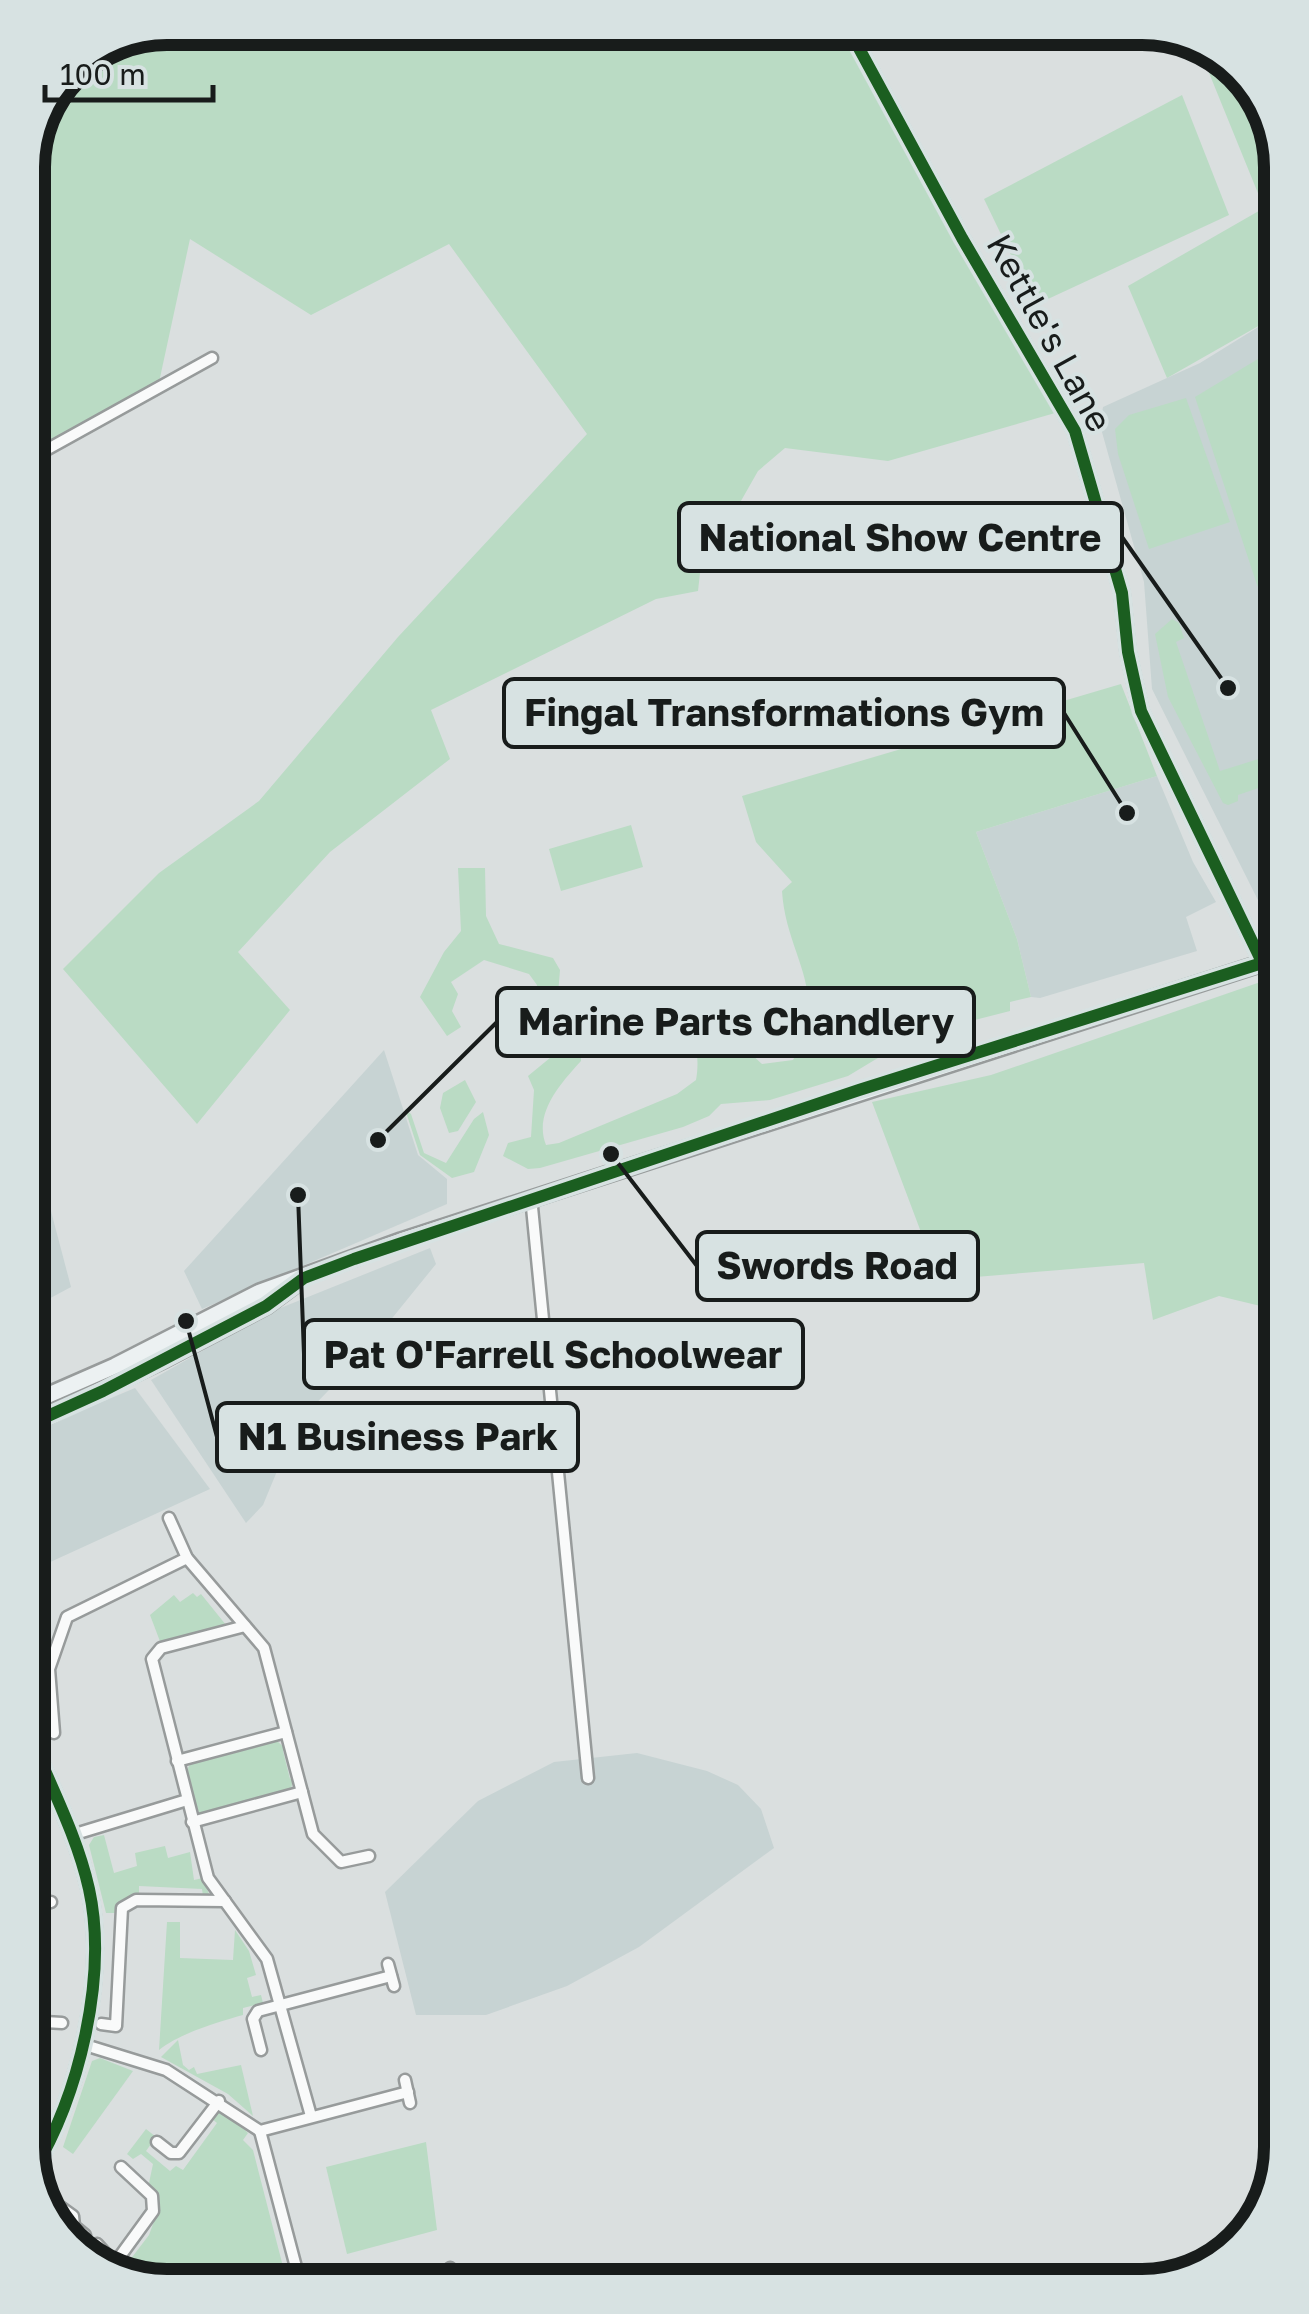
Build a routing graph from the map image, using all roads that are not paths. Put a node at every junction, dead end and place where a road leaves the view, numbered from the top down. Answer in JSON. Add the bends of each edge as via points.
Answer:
{"nodes":[{"id":1,"x":857,"y":45,"type":"edge"},
{"id":2,"x":212,"y":358,"type":"dead end"},
{"id":3,"x":45,"y":451,"type":"edge"},
{"id":4,"x":1262,"y":962,"type":"joint"},
{"id":5,"x":530,"y":1198,"type":"junction"},
{"id":6,"x":304,"y":1278,"type":"junction"},
{"id":7,"x":45,"y":1397,"type":"edge"},
{"id":8,"x":45,"y":1417,"type":"edge"},
{"id":9,"x":170,"y":1518,"type":"dead end"},
{"id":10,"x":187,"y":1558,"type":"junction"},
{"id":11,"x":245,"y":1626,"type":"junction"},
{"id":12,"x":286,"y":1732,"type":"junction"},
{"id":13,"x":54,"y":1733,"type":"dead end"},
{"id":14,"x":177,"y":1762,"type":"junction"},
{"id":15,"x":45,"y":1771,"type":"edge"},
{"id":16,"x":588,"y":1778,"type":"dead end"},
{"id":17,"x":302,"y":1792,"type":"junction"},
{"id":18,"x":187,"y":1800,"type":"junction"},
{"id":19,"x":192,"y":1822,"type":"junction"},
{"id":20,"x":72,"y":1834,"type":"junction"},
{"id":21,"x":369,"y":1856,"type":"dead end"},
{"id":22,"x":51,"y":1902,"type":"dead end"},
{"id":23,"x":225,"y":1902,"type":"junction"},
{"id":24,"x":45,"y":1903,"type":"edge"},
{"id":25,"x":391,"y":1975,"type":"dead end"},
{"id":26,"x":280,"y":2005,"type":"junction"},
{"id":27,"x":45,"y":2022,"type":"edge"},
{"id":28,"x":62,"y":2023,"type":"dead end"},
{"id":29,"x":101,"y":2024,"type":"dead end"},
{"id":30,"x":82,"y":2044,"type":"junction"},
{"id":31,"x":261,"y":2050,"type":"dead end"},
{"id":32,"x":408,"y":2092,"type":"dead end"},
{"id":33,"x":219,"y":2101,"type":"junction"},
{"id":34,"x":311,"y":2116,"type":"junction"},
{"id":35,"x":260,"y":2131,"type":"junction"},
{"id":36,"x":158,"y":2142,"type":"dead end"},
{"id":37,"x":45,"y":2147,"type":"edge"},
{"id":38,"x":121,"y":2167,"type":"dead end"},
{"id":39,"x":74,"y":2226,"type":"dead end"},
{"id":40,"x":85,"y":2235,"type":"dead end"},
{"id":41,"x":97,"y":2244,"type":"dead end"},
{"id":42,"x":100,"y":2249,"type":"edge"},
{"id":43,"x":119,"y":2259,"type":"edge"},
{"id":44,"x":296,"y":2269,"type":"edge"}],
"edges":[{"from":1,"to":4,"type":"street","name":"Kettle's Lane","via":[[1075,431],[1122,593],[1141,712]]},
{"from":2,"to":3,"type":"street"},
{"from":4,"to":5,"type":"main road"},
{"from":5,"to":6,"type":"main road"},
{"from":5,"to":16,"type":"street"},
{"from":6,"to":7,"type":"main road","via":[[260,1292]]},
{"from":6,"to":8,"type":"main road","via":[[266,1306]]},
{"from":9,"to":10,"type":"street"},
{"from":10,"to":11,"type":"street"},
{"from":10,"to":13,"type":"street","via":[[66,1617],[49,1669]]},
{"from":11,"to":12,"type":"street","via":[[264,1648]]},
{"from":11,"to":14,"type":"street","via":[[153,1653]]},
{"from":12,"to":14,"type":"street"},
{"from":12,"to":17,"type":"street"},
{"from":14,"to":18,"type":"street"},
{"from":15,"to":20,"type":"street"},
{"from":17,"to":19,"type":"street"},
{"from":17,"to":21,"type":"street","via":[[313,1834],[334,1860]]},
{"from":18,"to":19,"type":"street"},
{"from":18,"to":20,"type":"street"},
{"from":19,"to":23,"type":"street","via":[[208,1878]]},
{"from":20,"to":30,"type":"street","via":[[94,1928]]},
{"from":22,"to":24,"type":"street"},
{"from":23,"to":26,"type":"street","via":[[267,1959]]},
{"from":23,"to":29,"type":"street","via":[[136,1900],[122,1908],[116,2026]]},
{"from":25,"to":26,"type":"street"},
{"from":26,"to":31,"type":"street","via":[[254,2015]]},
{"from":26,"to":34,"type":"street"},
{"from":27,"to":28,"type":"street"},
{"from":30,"to":33,"type":"street","via":[[166,2070]]},
{"from":30,"to":37,"type":"street","via":[[70,2094]]},
{"from":32,"to":34,"type":"street"},
{"from":33,"to":35,"type":"street"},
{"from":33,"to":36,"type":"street","via":[[179,2153]]},
{"from":34,"to":35,"type":"street"},
{"from":35,"to":44,"type":"street"},
{"from":38,"to":43,"type":"street","via":[[152,2196],[153,2211]]},
{"from":39,"to":40,"type":"street"},
{"from":41,"to":42,"type":"street"}]}
